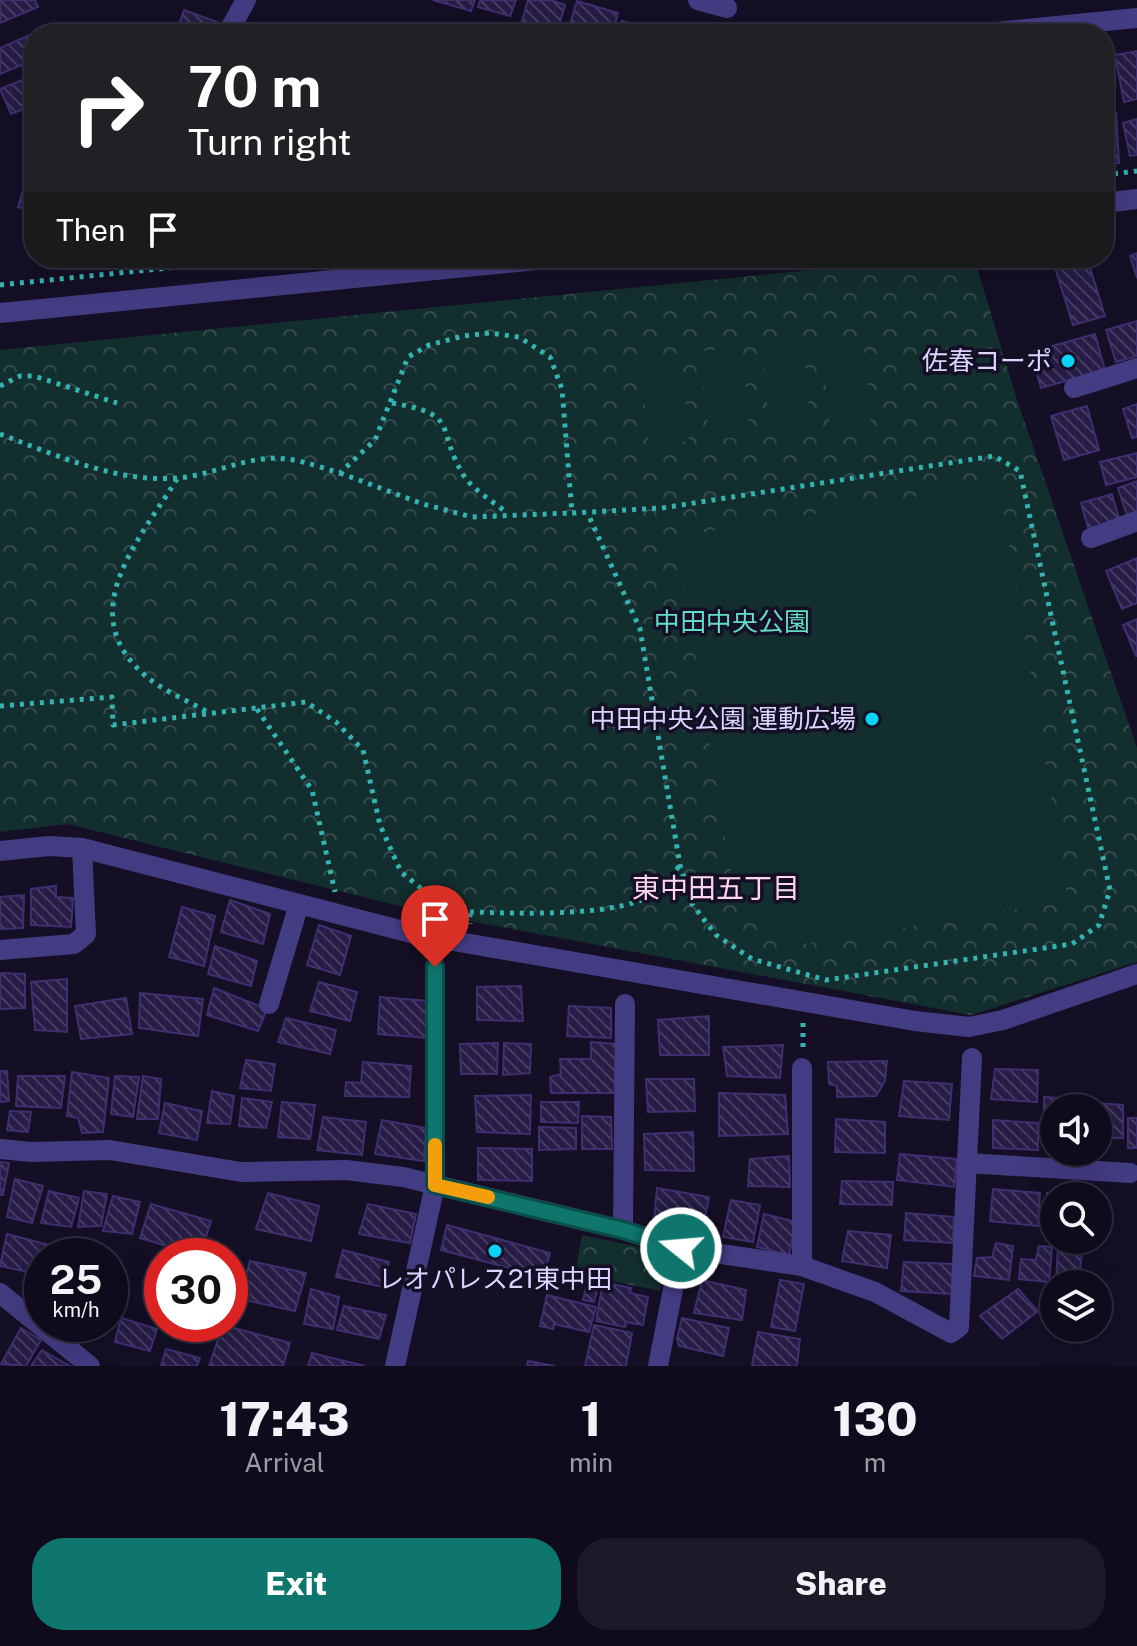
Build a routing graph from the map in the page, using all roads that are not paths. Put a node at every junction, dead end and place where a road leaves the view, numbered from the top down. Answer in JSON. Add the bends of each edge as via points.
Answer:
{"nodes":[{"id":1,"x":246,"y":0,"type":"edge"},
{"id":2,"x":698,"y":0,"type":"edge"},
{"id":3,"x":727,"y":8,"type":"dead end"},
{"id":4,"x":1137,"y":18,"type":"edge"},
{"id":5,"x":233,"y":24,"type":"edge"},
{"id":6,"x":1077,"y":24,"type":"edge"},
{"id":7,"x":1137,"y":199,"type":"edge"},
{"id":8,"x":1114,"y":202,"type":"edge"},
{"id":9,"x":456,"y":268,"type":"edge"},
{"id":10,"x":0,"y":313,"type":"edge"},
{"id":11,"x":1137,"y":368,"type":"edge"},
{"id":12,"x":1074,"y":388,"type":"dead end"},
{"id":13,"x":1137,"y":521,"type":"edge"},
{"id":14,"x":1091,"y":538,"type":"dead end"},
{"id":15,"x":82,"y":848,"type":"junction"},
{"id":16,"x":0,"y":851,"type":"edge"},
{"id":17,"x":299,"y":904,"type":"junction"},
{"id":18,"x":0,"y":950,"type":"edge"},
{"id":19,"x":435,"y":967,"type":"dead end"},
{"id":20,"x":1137,"y":974,"type":"edge"},
{"id":21,"x":269,"y":1004,"type":"dead end"},
{"id":22,"x":625,"y":1004,"type":"dead end"},
{"id":23,"x":972,"y":1058,"type":"dead end"},
{"id":24,"x":802,"y":1068,"type":"road end"},
{"id":25,"x":0,"y":1149,"type":"edge"},
{"id":26,"x":967,"y":1163,"type":"junction"},
{"id":27,"x":1130,"y":1173,"type":"dead end"},
{"id":28,"x":435,"y":1185,"type":"junction"},
{"id":29,"x":623,"y":1230,"type":"junction"},
{"id":30,"x":681,"y":1248,"type":"junction"},
{"id":31,"x":802,"y":1266,"type":"junction"},
{"id":32,"x":0,"y":1293,"type":"edge"},
{"id":33,"x":90,"y":1366,"type":"edge"},
{"id":34,"x":395,"y":1366,"type":"edge"},
{"id":35,"x":658,"y":1366,"type":"edge"}],
"edges":[{"from":1,"to":5,"type":"street"},
{"from":2,"to":3,"type":"street"},
{"from":4,"to":6,"type":"street"},
{"from":7,"to":8,"type":"street"},
{"from":9,"to":10,"type":"street"},
{"from":11,"to":12,"type":"street"},
{"from":13,"to":14,"type":"street"},
{"from":15,"to":16,"type":"street"},
{"from":15,"to":17,"type":"street"},
{"from":15,"to":18,"type":"street","via":[[86,934],[74,944]]},
{"from":17,"to":20,"type":"street","via":[[471,945],[969,1027]]},
{"from":17,"to":21,"type":"street"},
{"from":19,"to":28,"type":"street"},
{"from":22,"to":29,"type":"street"},
{"from":23,"to":26,"type":"street"},
{"from":24,"to":31,"type":"street"},
{"from":25,"to":28,"type":"street","via":[[110,1150],[241,1172],[346,1170]]},
{"from":26,"to":27,"type":"street"},
{"from":26,"to":31,"type":"street","via":[[959,1327],[951,1333],[875,1292]]},
{"from":28,"to":29,"type":"street"},
{"from":28,"to":34,"type":"street"},
{"from":29,"to":30,"type":"street"},
{"from":30,"to":31,"type":"street"},
{"from":30,"to":35,"type":"street"},
{"from":32,"to":33,"type":"street"}]}
